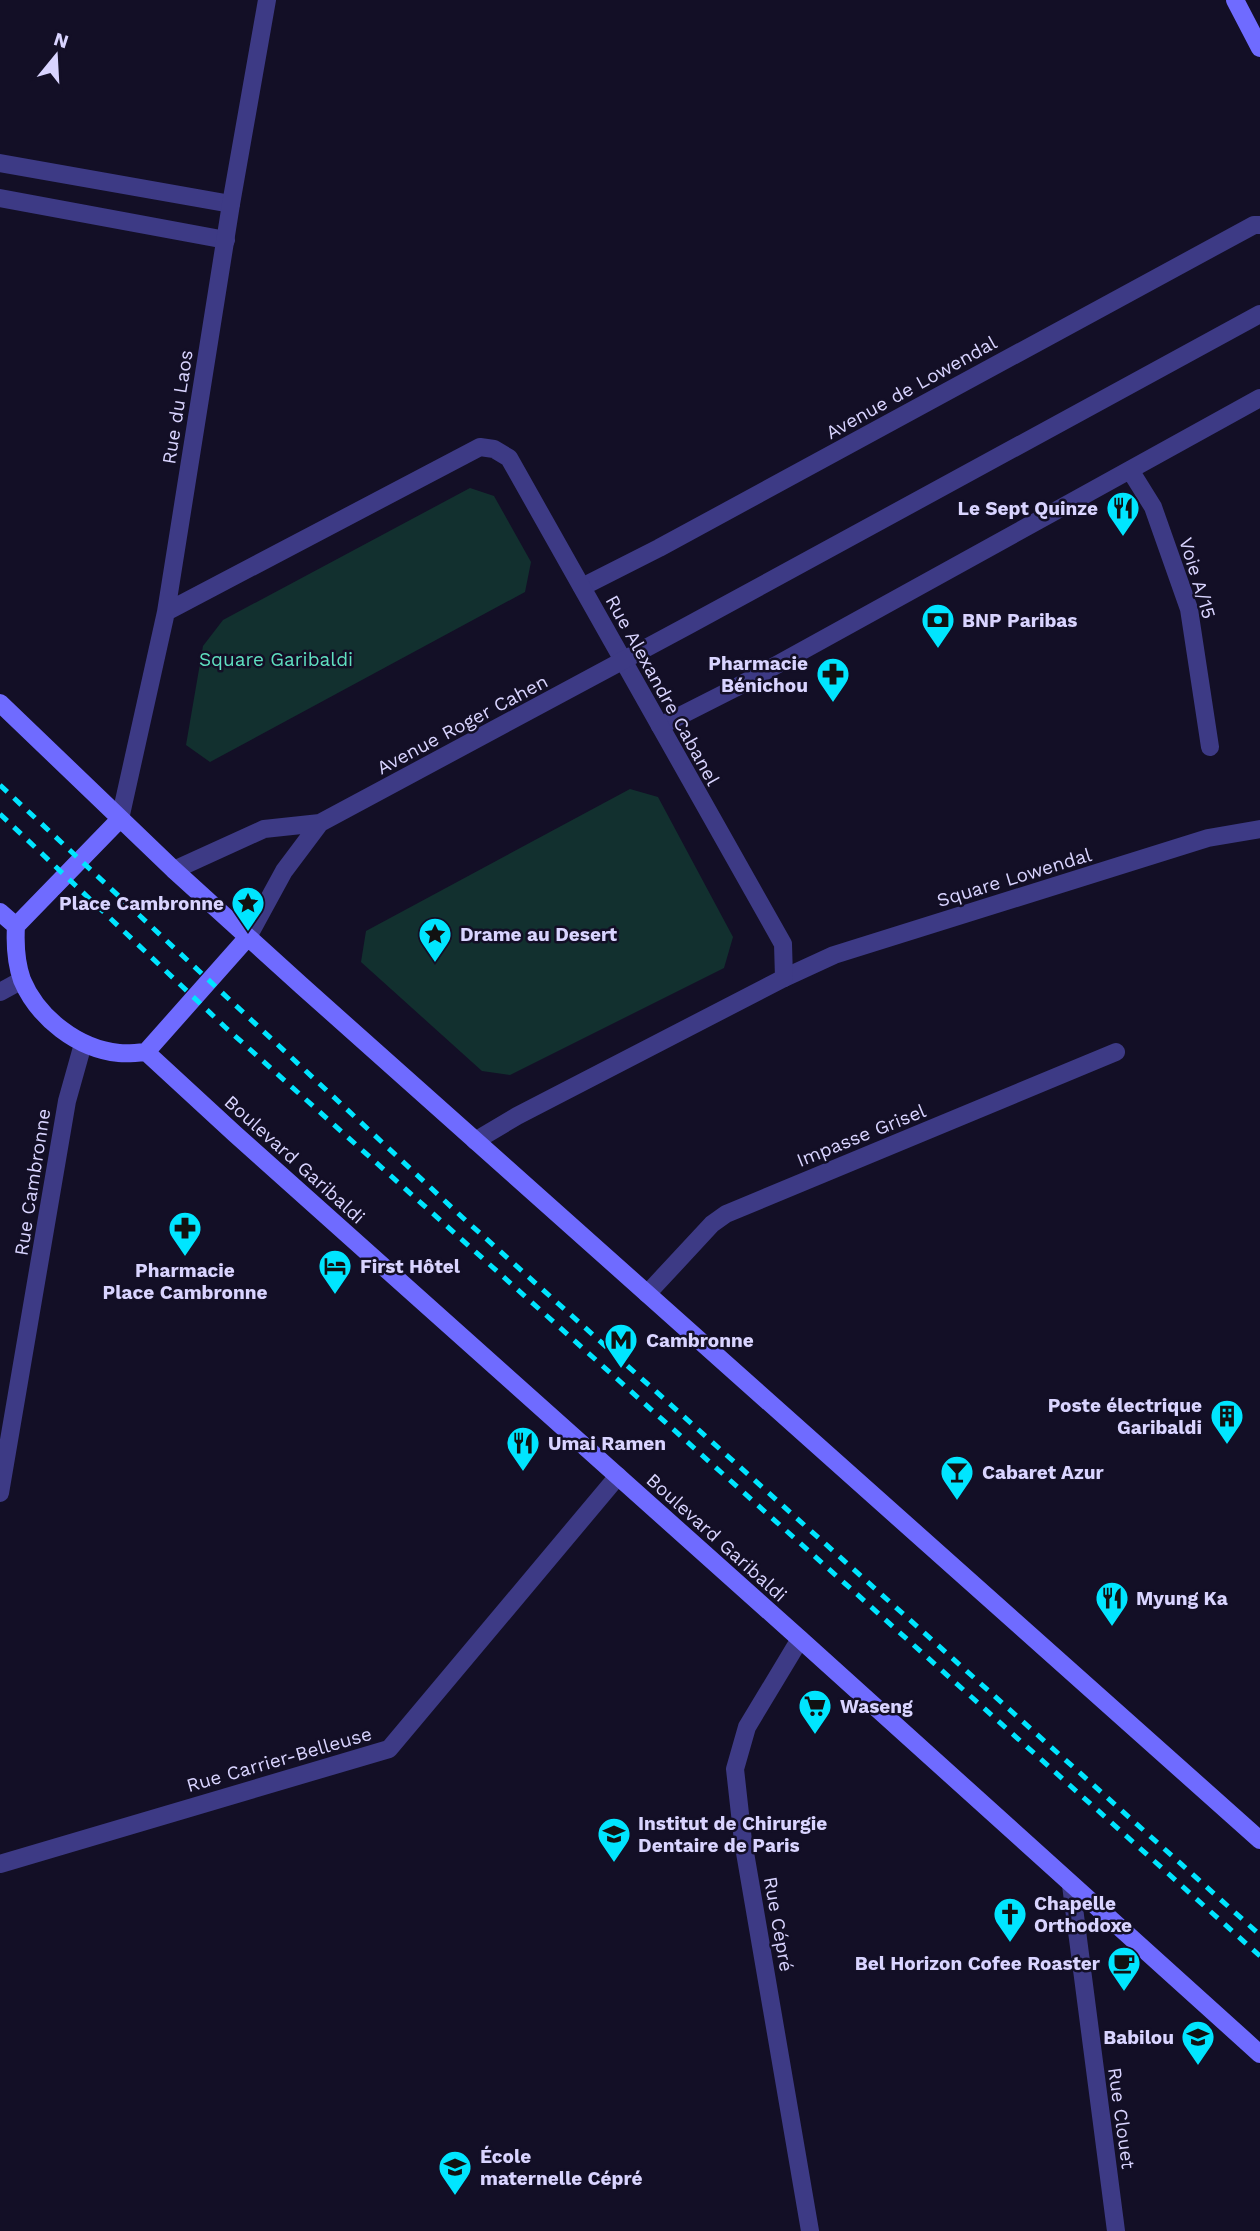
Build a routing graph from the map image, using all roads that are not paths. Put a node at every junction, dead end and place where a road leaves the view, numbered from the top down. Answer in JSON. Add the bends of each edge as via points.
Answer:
{"nodes":[{"id":1,"x":267,"y":0,"type":"edge"},
{"id":2,"x":1235,"y":0,"type":"edge"},
{"id":3,"x":1260,"y":48,"type":"edge"},
{"id":4,"x":0,"y":163,"type":"edge"},
{"id":5,"x":0,"y":198,"type":"edge"},
{"id":6,"x":231,"y":204,"type":"junction"},
{"id":7,"x":1260,"y":225,"type":"edge"},
{"id":8,"x":226,"y":240,"type":"junction"},
{"id":9,"x":1260,"y":314,"type":"edge"},
{"id":10,"x":1260,"y":398,"type":"edge"},
{"id":11,"x":1130,"y":470,"type":"junction"},
{"id":12,"x":582,"y":587,"type":"junction"},
{"id":13,"x":166,"y":612,"type":"junction"},
{"id":14,"x":623,"y":661,"type":"junction"},
{"id":15,"x":0,"y":703,"type":"edge"},
{"id":16,"x":660,"y":726,"type":"junction"},
{"id":17,"x":1210,"y":747,"type":"dead end"},
{"id":18,"x":120,"y":819,"type":"junction"},
{"id":19,"x":320,"y":823,"type":"junction"},
{"id":20,"x":1260,"y":829,"type":"edge"},
{"id":21,"x":174,"y":870,"type":"junction"},
{"id":22,"x":0,"y":912,"type":"edge"},
{"id":23,"x":16,"y":926,"type":"junction"},
{"id":24,"x":248,"y":937,"type":"junction"},
{"id":25,"x":8,"y":946,"type":"edge"},
{"id":26,"x":784,"y":978,"type":"junction"},
{"id":27,"x":22,"y":980,"type":"junction"},
{"id":28,"x":0,"y":992,"type":"edge"},
{"id":29,"x":83,"y":1044,"type":"junction"},
{"id":30,"x":146,"y":1052,"type":"junction"},
{"id":31,"x":1116,"y":1052,"type":"dead end"},
{"id":32,"x":475,"y":1141,"type":"junction"},
{"id":33,"x":647,"y":1294,"type":"junction"},
{"id":34,"x":618,"y":1476,"type":"junction"},
{"id":35,"x":0,"y":1493,"type":"edge"},
{"id":36,"x":800,"y":1639,"type":"junction"},
{"id":37,"x":1260,"y":1840,"type":"edge"},
{"id":38,"x":0,"y":1864,"type":"edge"},
{"id":39,"x":1071,"y":1885,"type":"junction"},
{"id":40,"x":1260,"y":2054,"type":"edge"},
{"id":41,"x":810,"y":2231,"type":"edge"},
{"id":42,"x":1116,"y":2231,"type":"edge"}],
"edges":[{"from":1,"to":6,"type":"street","name":"Rue du Laos"},
{"from":2,"to":3,"type":"main road"},
{"from":4,"to":6,"type":"street"},
{"from":5,"to":8,"type":"street"},
{"from":6,"to":8,"type":"street","name":"Rue du Laos"},
{"from":7,"to":12,"type":"street","name":"Avenue de Lowendal"},
{"from":8,"to":13,"type":"street","name":"Rue du Laos"},
{"from":9,"to":14,"type":"street"},
{"from":10,"to":11,"type":"street"},
{"from":11,"to":16,"type":"street"},
{"from":11,"to":17,"type":"street","name":"Voie A/15","via":[[1153,507],[1189,609]]},
{"from":12,"to":13,"type":"street","name":"Rue Alexandre Cabanel","via":[[509,458],[480,447]]},
{"from":12,"to":14,"type":"street","name":"Rue Alexandre Cabanel"},
{"from":13,"to":18,"type":"street","name":"Rue du Laos"},
{"from":14,"to":16,"type":"street","name":"Rue Alexandre Cabanel"},
{"from":14,"to":19,"type":"street","name":"Avenue Roger Cahen"},
{"from":15,"to":18,"type":"main road"},
{"from":16,"to":26,"type":"street","name":"Rue Alexandre Cabanel","via":[[783,944]]},
{"from":18,"to":21,"type":"main road"},
{"from":18,"to":23,"type":"main road"},
{"from":19,"to":21,"type":"street","name":"Avenue Roger Cahen","via":[[264,829]]},
{"from":19,"to":24,"type":"street","name":"Avenue Roger Cahen","via":[[284,871]]},
{"from":20,"to":26,"type":"street","name":"Square Lowendal","via":[[1208,838],[859,947]]},
{"from":21,"to":24,"type":"main road"},
{"from":22,"to":23,"type":"main road"},
{"from":23,"to":25,"type":"main road"},
{"from":24,"to":30,"type":"main road"},
{"from":24,"to":32,"type":"main road"},
{"from":25,"to":27,"type":"main road"},
{"from":26,"to":32,"type":"street"},
{"from":27,"to":28,"type":"street"},
{"from":27,"to":29,"type":"main road","via":[[46,1018]]},
{"from":29,"to":30,"type":"main road","via":[[119,1054]]},
{"from":29,"to":35,"type":"street","name":"Rue Cambronne","via":[[66,1101]]},
{"from":30,"to":34,"type":"main road","name":"Boulevard Garibaldi"},
{"from":31,"to":33,"type":"street","name":"Impasse Grisel","via":[[726,1214]]},
{"from":32,"to":33,"type":"main road"},
{"from":33,"to":37,"type":"main road"},
{"from":34,"to":36,"type":"main road","name":"Boulevard Garibaldi"},
{"from":34,"to":38,"type":"street","name":"Rue Carrier-Belleuse","via":[[389,1749]]},
{"from":36,"to":39,"type":"main road","name":"Boulevard Garibaldi"},
{"from":36,"to":41,"type":"street","name":"Rue Cépré","via":[[747,1727],[735,1769]]},
{"from":39,"to":40,"type":"main road","name":"Boulevard Garibaldi"},
{"from":39,"to":42,"type":"street","name":"Rue Clouet"}]}
